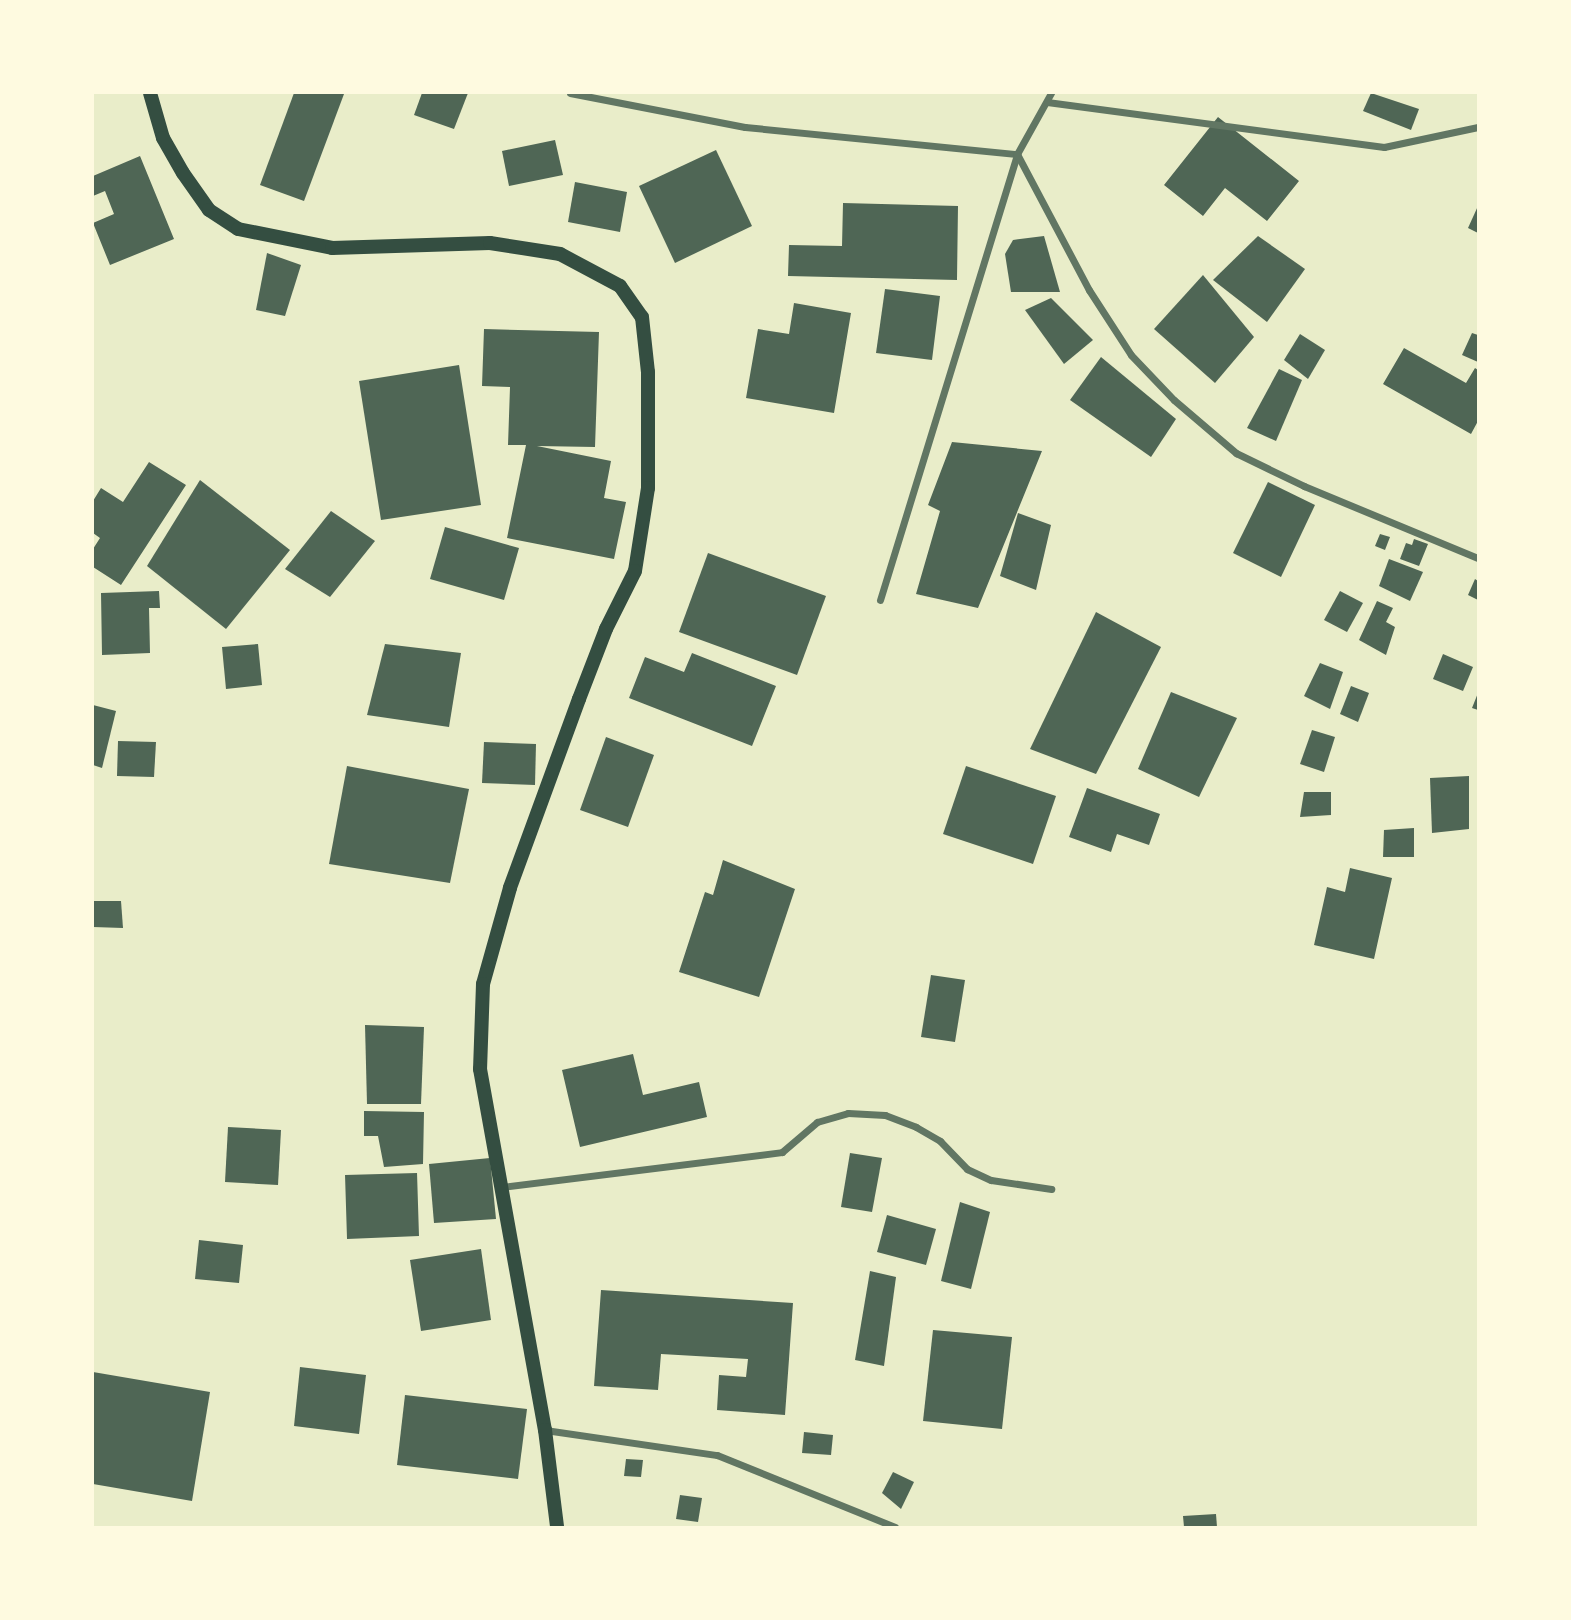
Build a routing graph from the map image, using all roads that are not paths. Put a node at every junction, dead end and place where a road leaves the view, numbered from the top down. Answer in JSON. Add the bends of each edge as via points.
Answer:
{"nodes":[{"id":1,"x":150,"y":93,"type":"edge"},
{"id":2,"x":570,"y":93,"type":"edge"},
{"id":3,"x":1051,"y":93,"type":"edge"},
{"id":4,"x":1047,"y":102,"type":"junction"},
{"id":5,"x":1478,"y":127,"type":"edge"},
{"id":6,"x":1017,"y":154,"type":"junction"},
{"id":7,"x":1478,"y":558,"type":"edge"},
{"id":8,"x":880,"y":600,"type":"dead end"},
{"id":9,"x":501,"y":1187,"type":"junction"},
{"id":10,"x":1051,"y":1189,"type":"dead end"},
{"id":11,"x":544,"y":1430,"type":"junction"},
{"id":12,"x":557,"y":1527,"type":"edge"},
{"id":13,"x":895,"y":1527,"type":"edge"}],
"edges":[{"from":1,"to":9,"type":"main road","via":[[163,138],[183,173],[209,209],[238,229],[332,248],[490,243],[560,254],[620,286],[642,317],[649,372],[648,488],[635,571],[579,699],[510,888],[483,984],[480,1069]]},
{"from":2,"to":6,"type":"street","via":[[745,127]]},
{"from":3,"to":4,"type":"street"},
{"from":4,"to":5,"type":"street","via":[[1384,147]]},
{"from":4,"to":6,"type":"street"},
{"from":6,"to":7,"type":"street","via":[[1089,290],[1131,355],[1174,400],[1236,453]]},
{"from":6,"to":8,"type":"street"},
{"from":9,"to":10,"type":"street","via":[[782,1152],[817,1122],[848,1113],[885,1115],[916,1127],[940,1141],[967,1169],[991,1180]]},
{"from":9,"to":11,"type":"main road"},
{"from":11,"to":12,"type":"main road"},
{"from":11,"to":13,"type":"street","via":[[717,1455]]}]}
